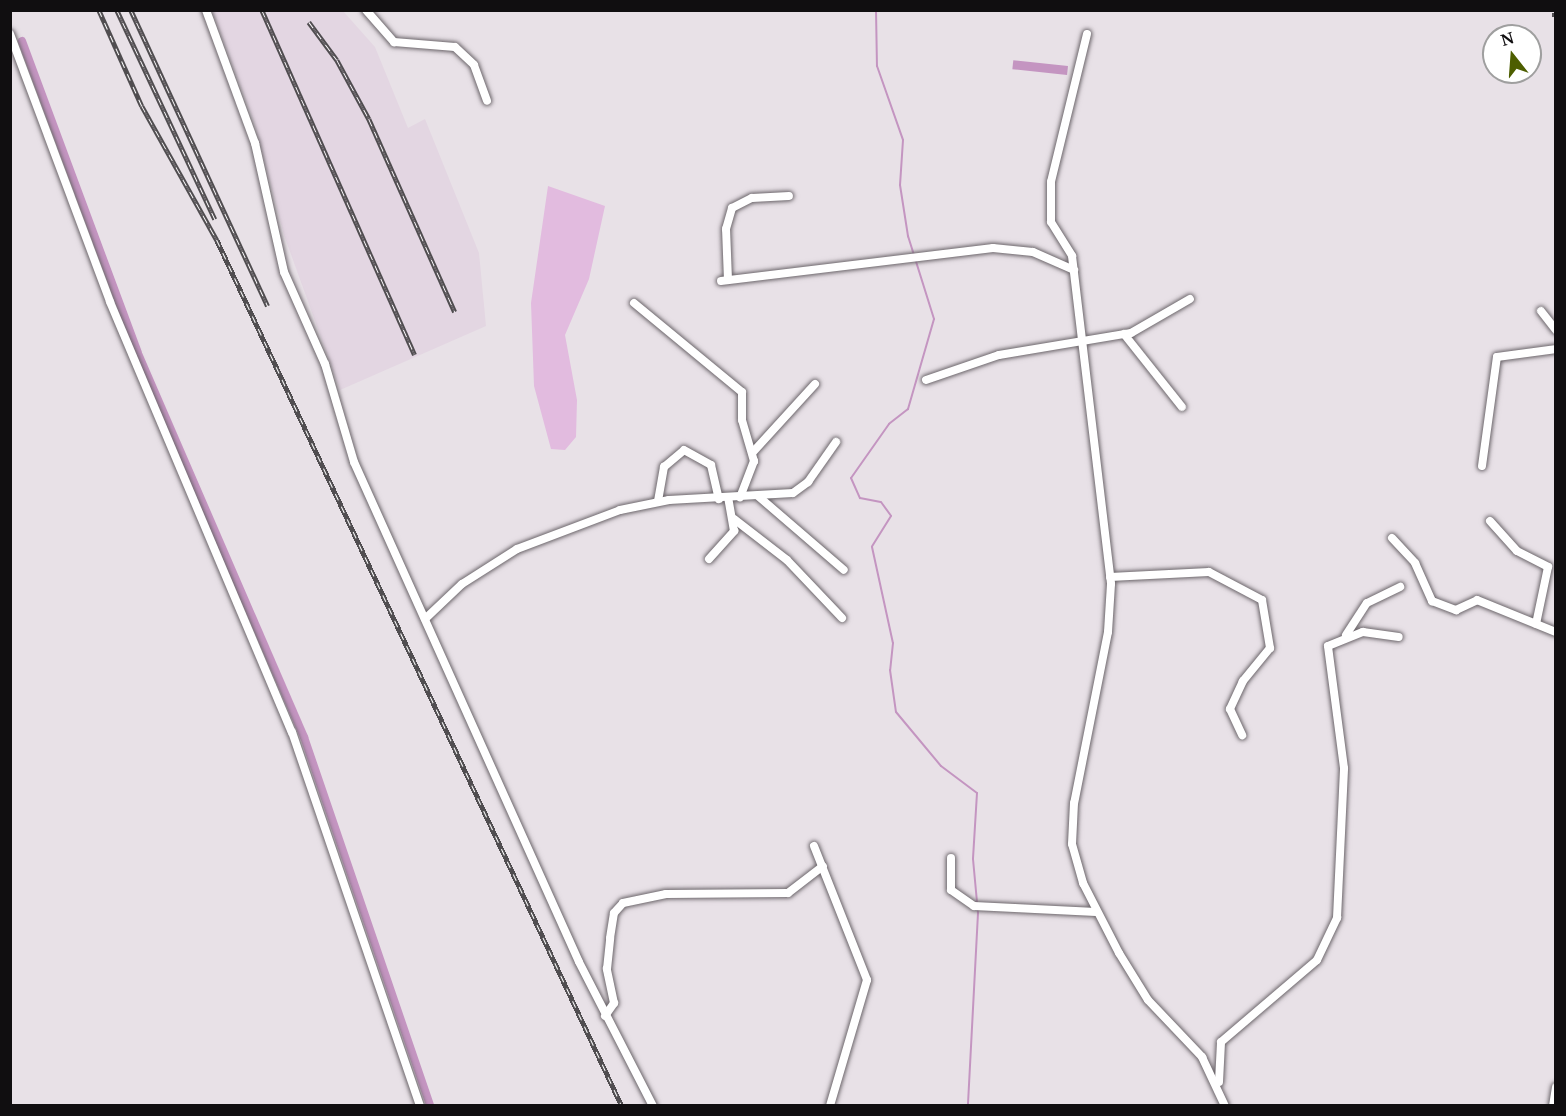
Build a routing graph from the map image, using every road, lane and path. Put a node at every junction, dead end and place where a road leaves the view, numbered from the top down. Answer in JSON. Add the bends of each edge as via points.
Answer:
{"nodes":[{"id":1,"x":206,"y":10,"type":"edge"},
{"id":2,"x":366,"y":10,"type":"edge"},
{"id":3,"x":10,"y":34,"type":"edge"},
{"id":4,"x":1087,"y":34,"type":"dead end"},
{"id":5,"x":487,"y":101,"type":"dead end"},
{"id":6,"x":789,"y":196,"type":"dead end"},
{"id":7,"x":1074,"y":270,"type":"junction"},
{"id":8,"x":1190,"y":299,"type":"dead end"},
{"id":9,"x":634,"y":303,"type":"dead end"},
{"id":10,"x":1541,"y":311,"type":"dead end"},
{"id":11,"x":1556,"y":330,"type":"edge"},
{"id":12,"x":1124,"y":334,"type":"junction"},
{"id":13,"x":1083,"y":340,"type":"junction"},
{"id":14,"x":1556,"y":349,"type":"edge"},
{"id":15,"x":926,"y":380,"type":"dead end"},
{"id":16,"x":815,"y":384,"type":"dead end"},
{"id":17,"x":1182,"y":407,"type":"dead end"},
{"id":18,"x":836,"y":442,"type":"dead end"},
{"id":19,"x":753,"y":452,"type":"junction"},
{"id":20,"x":1482,"y":466,"type":"dead end"},
{"id":21,"x":758,"y":496,"type":"junction"},
{"id":22,"x":740,"y":498,"type":"junction"},
{"id":23,"x":724,"y":499,"type":"junction"},
{"id":24,"x":658,"y":501,"type":"junction"},
{"id":25,"x":734,"y":519,"type":"junction"},
{"id":26,"x":1490,"y":521,"type":"dead end"},
{"id":27,"x":1392,"y":538,"type":"dead end"},
{"id":28,"x":709,"y":559,"type":"dead end"},
{"id":29,"x":844,"y":570,"type":"dead end"},
{"id":30,"x":1110,"y":577,"type":"junction"},
{"id":31,"x":1400,"y":587,"type":"dead end"},
{"id":32,"x":842,"y":618,"type":"dead end"},
{"id":33,"x":425,"y":619,"type":"junction"},
{"id":34,"x":1536,"y":624,"type":"junction"},
{"id":35,"x":1556,"y":632,"type":"edge"},
{"id":36,"x":1346,"y":635,"type":"junction"},
{"id":37,"x":1399,"y":637,"type":"dead end"},
{"id":38,"x":1242,"y":735,"type":"dead end"},
{"id":39,"x":814,"y":846,"type":"dead end"},
{"id":40,"x":951,"y":858,"type":"dead end"},
{"id":41,"x":823,"y":866,"type":"junction"},
{"id":42,"x":1096,"y":912,"type":"junction"},
{"id":43,"x":605,"y":1016,"type":"junction"},
{"id":44,"x":1219,"y":1086,"type":"junction"},
{"id":45,"x":1556,"y":1087,"type":"edge"},
{"id":46,"x":420,"y":1106,"type":"edge"},
{"id":47,"x":653,"y":1106,"type":"edge"},
{"id":48,"x":830,"y":1106,"type":"edge"},
{"id":49,"x":1225,"y":1106,"type":"edge"},
{"id":50,"x":1553,"y":1106,"type":"edge"}],
"edges":[{"from":1,"to":33,"type":"street","via":[[248,118],[284,272],[328,373],[354,462]]},
{"from":2,"to":5,"type":"street","via":[[394,42],[455,47],[474,65]]},
{"from":3,"to":46,"type":"street","via":[[110,302],[304,764]]},
{"from":4,"to":7,"type":"street","via":[[1052,182],[1051,222],[1070,247]]},
{"from":6,"to":7,"type":"street","via":[[752,198],[732,208],[726,229],[724,281],[1017,248]]},
{"from":7,"to":13,"type":"street"},
{"from":8,"to":12,"type":"street"},
{"from":9,"to":19,"type":"street","via":[[742,392],[742,420]]},
{"from":10,"to":11,"type":"street"},
{"from":12,"to":13,"type":"street"},
{"from":12,"to":17,"type":"street"},
{"from":13,"to":15,"type":"street","via":[[999,355]]},
{"from":13,"to":30,"type":"street"},
{"from":14,"to":20,"type":"street","via":[[1497,357]]},
{"from":16,"to":19,"type":"street"},
{"from":18,"to":21,"type":"street","via":[[800,490]]},
{"from":19,"to":22,"type":"street"},
{"from":21,"to":22,"type":"street"},
{"from":21,"to":29,"type":"street"},
{"from":22,"to":23,"type":"street"},
{"from":23,"to":24,"type":"street"},
{"from":23,"to":24,"type":"street","via":[[711,465],[684,450],[664,467]]},
{"from":23,"to":25,"type":"street"},
{"from":24,"to":33,"type":"street","via":[[517,549],[462,584]]},
{"from":25,"to":28,"type":"street","via":[[731,538]]},
{"from":25,"to":32,"type":"street","via":[[787,560]]},
{"from":26,"to":34,"type":"street","via":[[1516,551],[1548,567]]},
{"from":27,"to":34,"type":"street","via":[[1414,563],[1432,601],[1456,610],[1477,600]]},
{"from":30,"to":38,"type":"street","via":[[1209,572],[1262,600],[1270,648],[1243,681],[1230,709]]},
{"from":30,"to":42,"type":"street","via":[[1108,632],[1074,802],[1072,844]]},
{"from":31,"to":36,"type":"street","via":[[1367,603]]},
{"from":33,"to":43,"type":"street"},
{"from":34,"to":35,"type":"street"},
{"from":36,"to":37,"type":"street"},
{"from":36,"to":44,"type":"street","via":[[1328,646],[1327,657],[1344,768],[1335,929],[1303,974],[1221,1042]]},
{"from":39,"to":41,"type":"street"},
{"from":40,"to":42,"type":"street","via":[[951,890],[978,907]]},
{"from":41,"to":43,"type":"street","via":[[788,893],[655,894],[623,903],[611,930],[607,969],[614,1004]]},
{"from":41,"to":48,"type":"street","via":[[867,980]]},
{"from":42,"to":44,"type":"street","via":[[1148,1000],[1192,1042]]},
{"from":43,"to":47,"type":"street"},
{"from":44,"to":49,"type":"street"},
{"from":45,"to":50,"type":"street"}]}
